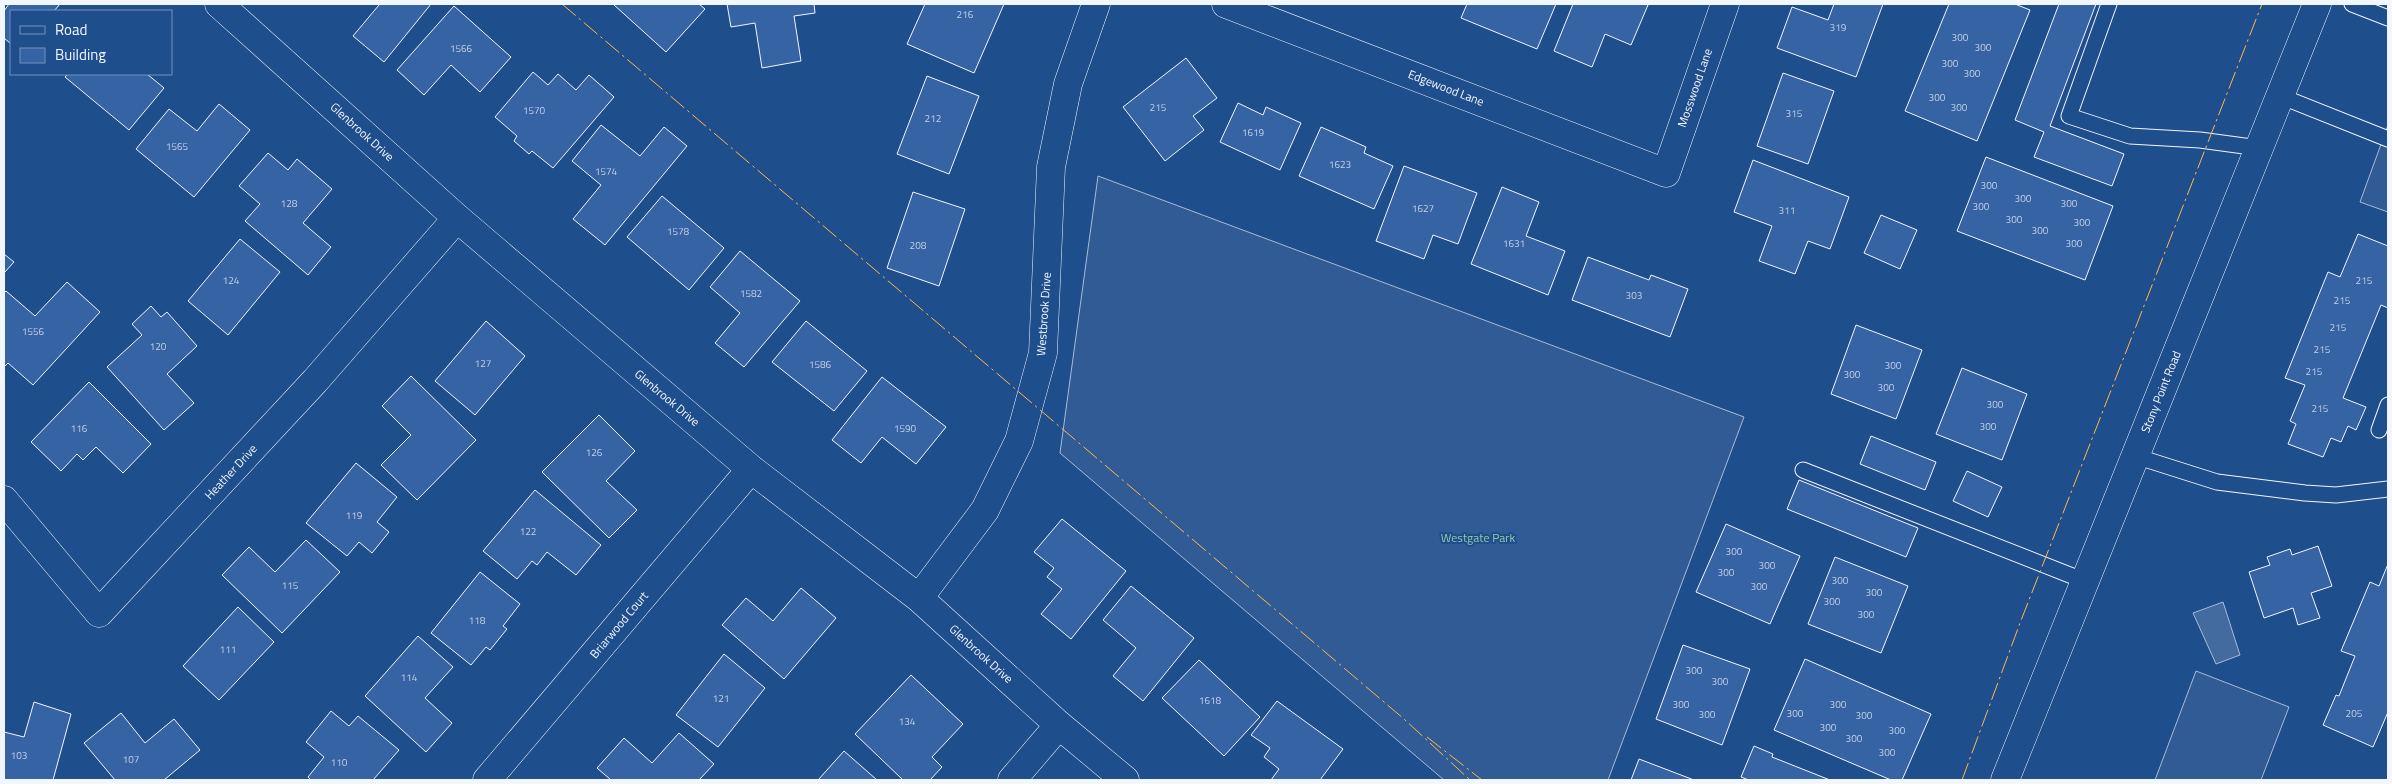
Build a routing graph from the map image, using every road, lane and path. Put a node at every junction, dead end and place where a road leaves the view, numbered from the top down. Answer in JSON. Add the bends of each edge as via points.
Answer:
{"nodes":[{"id":1,"x":219,"y":4,"type":"edge"},
{"id":2,"x":1096,"y":4,"type":"edge"},
{"id":3,"x":1226,"y":4,"type":"edge"},
{"id":4,"x":1725,"y":4,"type":"edge"},
{"id":5,"x":2108,"y":4,"type":"edge"},
{"id":6,"x":2317,"y":4,"type":"edge"},
{"id":7,"x":2352,"y":4,"type":"edge"},
{"id":8,"x":2388,"y":18,"type":"edge"},
{"id":9,"x":2280,"y":96,"type":"junction"},
{"id":10,"x":2388,"y":139,"type":"edge"},
{"id":11,"x":2259,"y":148,"type":"junction"},
{"id":12,"x":1666,"y":173,"type":"joint"},
{"id":13,"x":457,"y":218,"type":"junction"},
{"id":14,"x":2388,"y":405,"type":"edge"},
{"id":15,"x":2380,"y":430,"type":"dead end"},
{"id":16,"x":2135,"y":456,"type":"junction"},
{"id":17,"x":751,"y":469,"type":"junction"},
{"id":18,"x":1803,"y":470,"type":"dead end"},
{"id":19,"x":2388,"y":489,"type":"edge"},
{"id":20,"x":4,"y":500,"type":"edge"},
{"id":21,"x":2085,"y":581,"type":"junction"},
{"id":22,"x":919,"y":598,"type":"junction"},
{"id":23,"x":1059,"y":725,"type":"junction"},
{"id":24,"x":487,"y":780,"type":"edge"},
{"id":25,"x":1012,"y":780,"type":"edge"},
{"id":26,"x":1125,"y":780,"type":"edge"},
{"id":27,"x":2005,"y":780,"type":"edge"}],
"edges":[{"from":1,"to":13,"type":"street","name":"Glenbrook Drive"},
{"from":2,"to":22,"type":"street","name":"Westbrook Drive","via":[[1068,84],[1051,168],[1043,353],[1019,441],[985,510]]},
{"from":3,"to":12,"type":"street","name":"Edgewood Lane"},
{"from":4,"to":12,"type":"street","name":"Mosswood Lane"},
{"from":5,"to":11,"type":"lane","via":[[2068,116],[2130,136],[2200,140]]},
{"from":6,"to":9,"type":"street","name":"Stony Point Road"},
{"from":7,"to":8,"type":"lane"},
{"from":9,"to":10,"type":"lane"},
{"from":9,"to":11,"type":"street","name":"Stony Point Road"},
{"from":11,"to":16,"type":"street","name":"Stony Point Road"},
{"from":13,"to":17,"type":"street","name":"Glenbrook Drive"},
{"from":13,"to":20,"type":"street","name":"Heather Drive","via":[[316,381],[99,613]]},
{"from":14,"to":15,"type":"lane"},
{"from":16,"to":19,"type":"lane","via":[[2217,482],[2336,495]]},
{"from":16,"to":21,"type":"street","name":"Stony Point Road"},
{"from":17,"to":22,"type":"street","name":"Glenbrook Drive"},
{"from":17,"to":24,"type":"street","name":"Briarwood Court"},
{"from":18,"to":21,"type":"lane"},
{"from":21,"to":27,"type":"street","name":"Stony Point Road"},
{"from":22,"to":23,"type":"street","name":"Glenbrook Drive"},
{"from":23,"to":25,"type":"street"},
{"from":23,"to":26,"type":"street","name":"Glenbrook Drive"}]}
